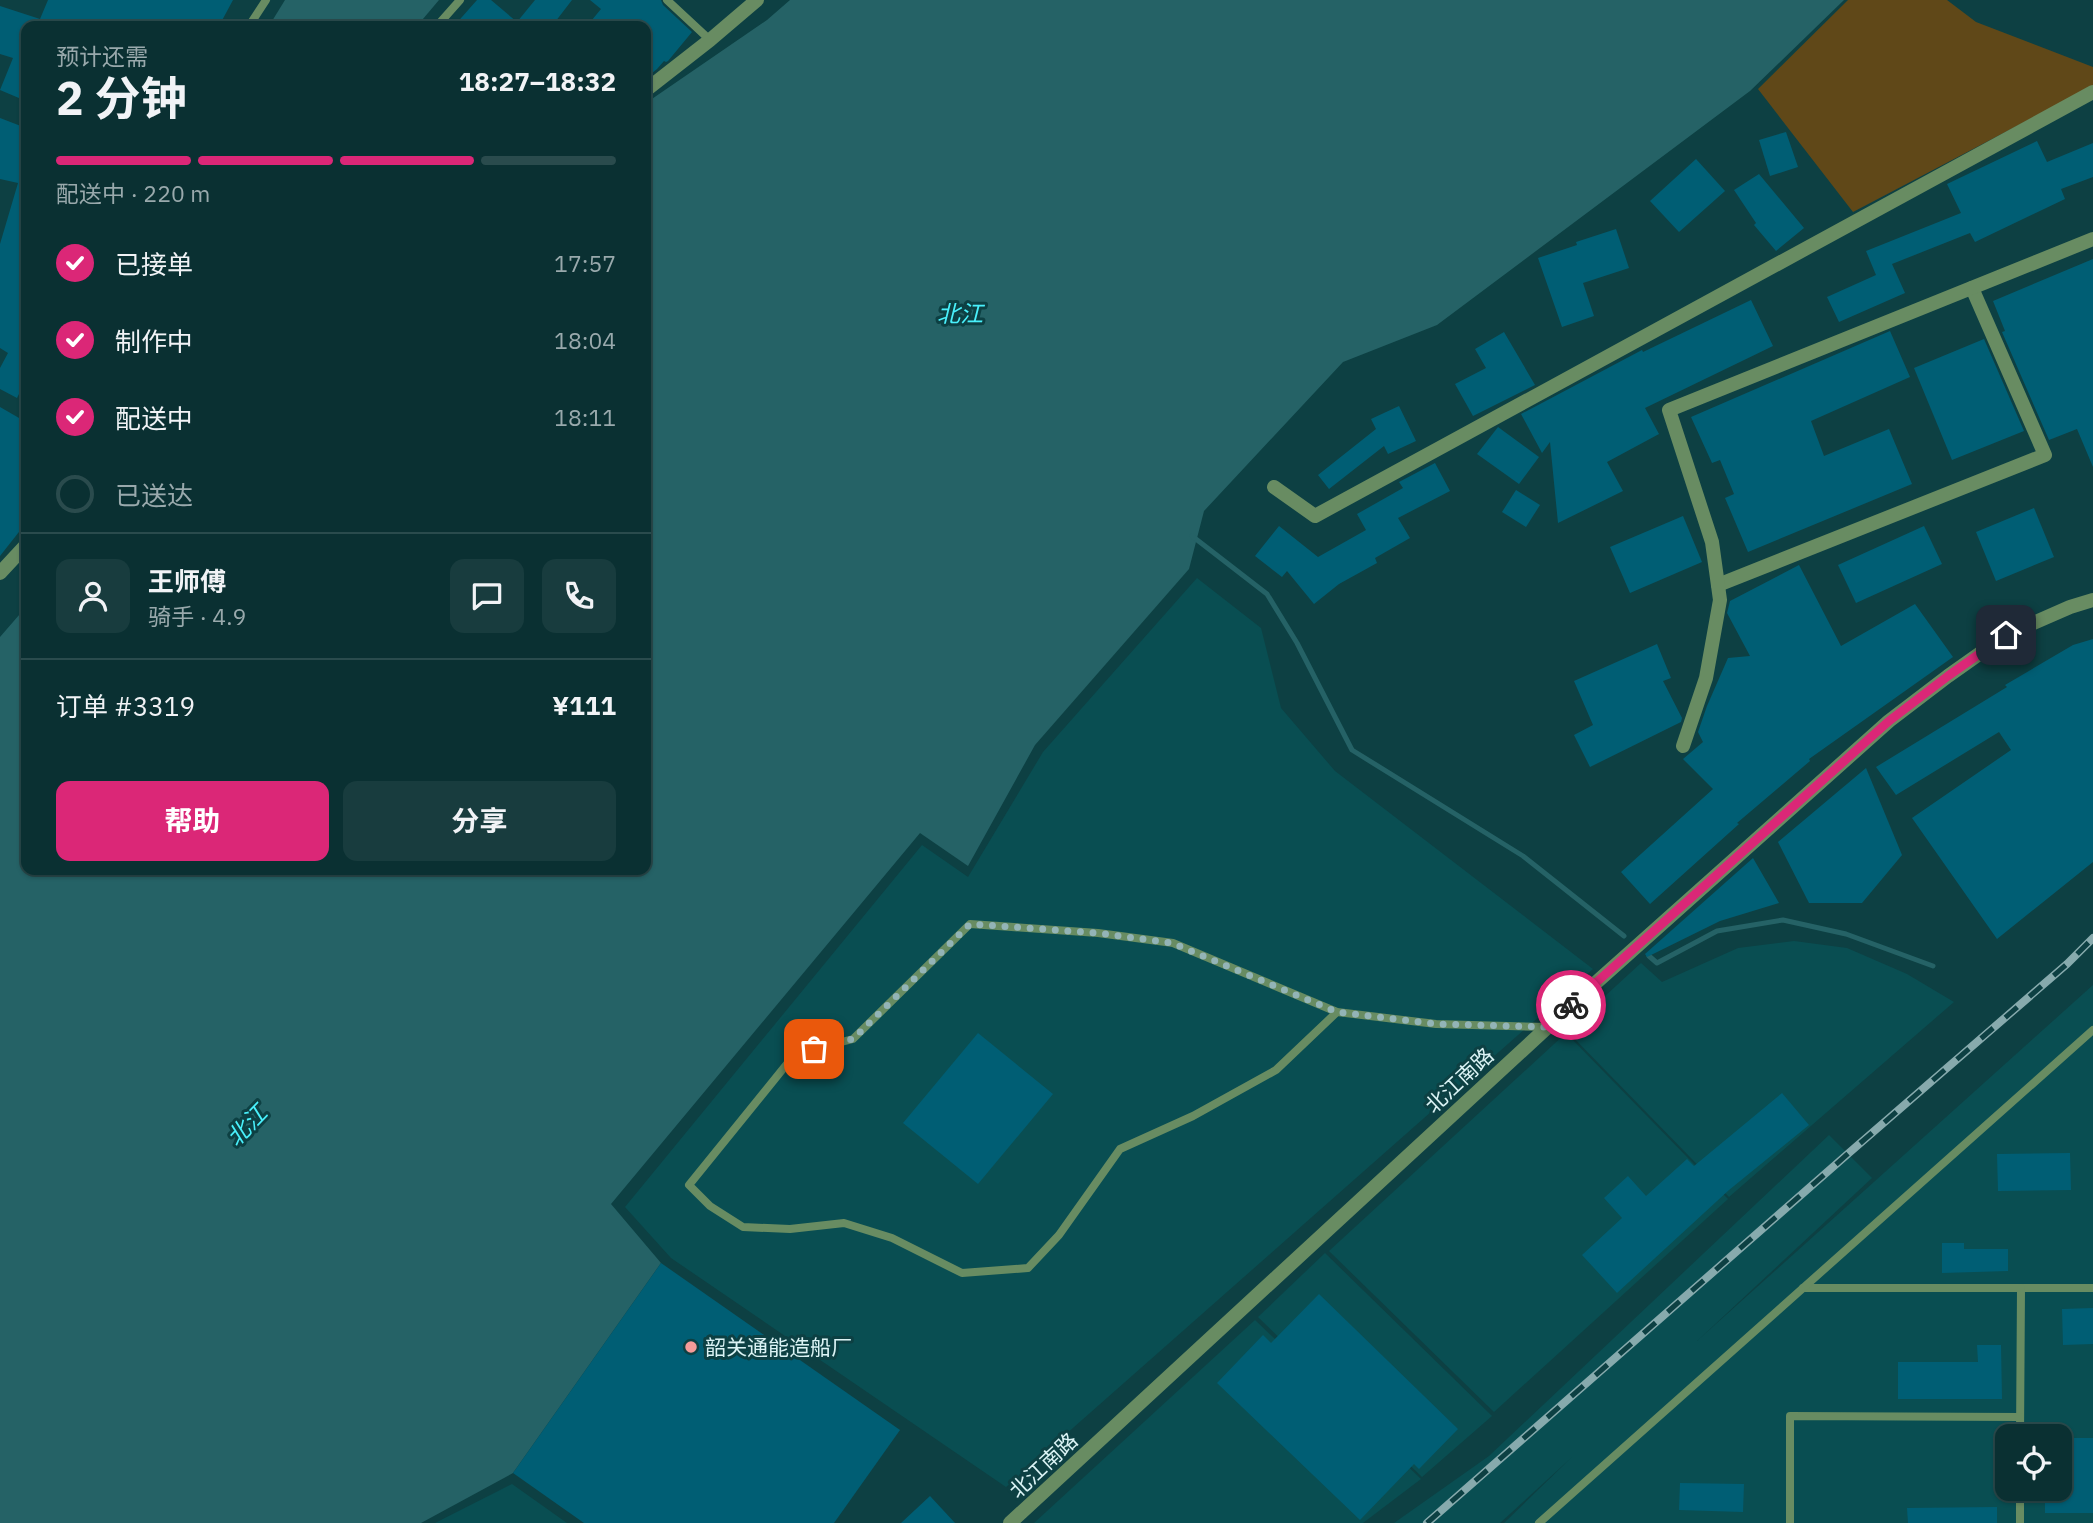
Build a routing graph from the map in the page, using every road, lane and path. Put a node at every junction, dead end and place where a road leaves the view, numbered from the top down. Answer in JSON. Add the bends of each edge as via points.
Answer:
{"nodes":[{"id":1,"x":266,"y":0,"type":"edge"},
{"id":2,"x":460,"y":0,"type":"edge"},
{"id":3,"x":667,"y":0,"type":"edge"},
{"id":4,"x":757,"y":0,"type":"edge"},
{"id":5,"x":252,"y":21,"type":"edge"},
{"id":6,"x":441,"y":21,"type":"edge"},
{"id":7,"x":710,"y":40,"type":"junction"},
{"id":8,"x":651,"y":86,"type":"edge"},
{"id":9,"x":2093,"y":92,"type":"edge"},
{"id":10,"x":2093,"y":239,"type":"edge"},
{"id":11,"x":1972,"y":288,"type":"junction"},
{"id":12,"x":1274,"y":487,"type":"dead end"},
{"id":13,"x":21,"y":550,"type":"edge"},
{"id":14,"x":0,"y":573,"type":"edge"},
{"id":15,"x":1718,"y":585,"type":"junction"},
{"id":16,"x":2093,"y":600,"type":"edge"},
{"id":17,"x":1683,"y":746,"type":"dead end"},
{"id":18,"x":1337,"y":1012,"type":"junction"},
{"id":19,"x":1547,"y":1027,"type":"junction"},
{"id":20,"x":2093,"y":1030,"type":"edge"},
{"id":21,"x":1803,"y":1288,"type":"junction"},
{"id":22,"x":2021,"y":1289,"type":"junction"},
{"id":23,"x":2093,"y":1289,"type":"edge"},
{"id":24,"x":2020,"y":1417,"type":"junction"},
{"id":25,"x":2020,"y":1424,"type":"edge"},
{"id":26,"x":2020,"y":1501,"type":"edge"},
{"id":27,"x":1010,"y":1523,"type":"edge"},
{"id":28,"x":1539,"y":1523,"type":"edge"},
{"id":29,"x":1790,"y":1523,"type":"edge"},
{"id":30,"x":2020,"y":1523,"type":"edge"}],
"edges":[{"from":1,"to":5,"type":"lane"},
{"from":2,"to":6,"type":"lane"},
{"from":3,"to":7,"type":"lane"},
{"from":4,"to":7,"type":"street"},
{"from":7,"to":8,"type":"street"},
{"from":9,"to":12,"type":"street","via":[[1315,516]]},
{"from":10,"to":11,"type":"street"},
{"from":11,"to":15,"type":"street","via":[[1669,410],[1712,542]]},
{"from":11,"to":15,"type":"street","via":[[2045,455]]},
{"from":13,"to":14,"type":"street"},
{"from":15,"to":17,"type":"street","via":[[1720,600],[1706,678]]},
{"from":16,"to":19,"type":"street","name":"北江南路","via":[[2006,635],[1889,721]]},
{"from":18,"to":18,"type":"lane","via":[[1276,1070],[1193,1116],[1120,1149],[1059,1236],[1028,1268],[962,1273],[892,1238],[844,1223],[790,1229],[743,1227],[710,1206],[689,1185],[795,1054],[853,1039],[970,924],[1172,943]]},
{"from":18,"to":19,"type":"lane","via":[[1436,1024]]},
{"from":19,"to":27,"type":"street","name":"北江南路"},
{"from":20,"to":21,"type":"lane"},
{"from":21,"to":22,"type":"lane"},
{"from":21,"to":28,"type":"lane"},
{"from":22,"to":23,"type":"lane"},
{"from":22,"to":24,"type":"lane"},
{"from":24,"to":25,"type":"lane"},
{"from":24,"to":29,"type":"lane","via":[[1790,1416]]},
{"from":26,"to":30,"type":"lane"}]}
